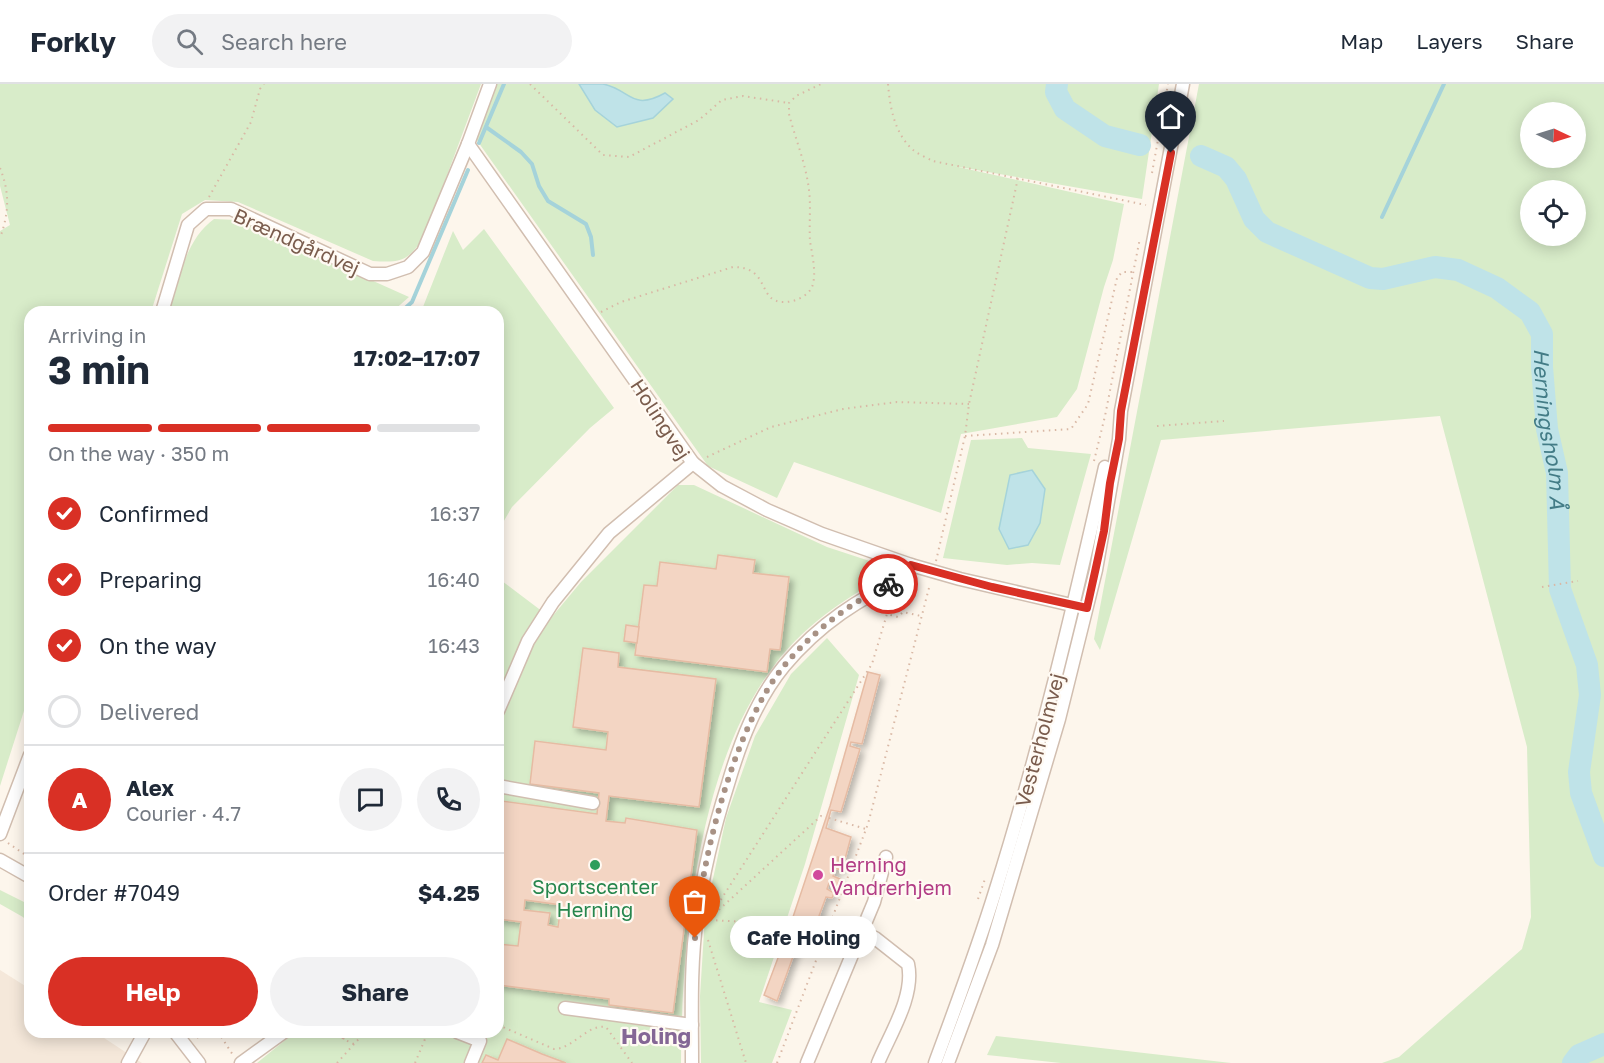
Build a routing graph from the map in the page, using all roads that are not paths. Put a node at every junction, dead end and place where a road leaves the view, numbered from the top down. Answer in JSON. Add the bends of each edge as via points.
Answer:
{"nodes":[{"id":1,"x":490,"y":84,"type":"edge"},
{"id":2,"x":1183,"y":84,"type":"edge"},
{"id":3,"x":468,"y":144,"type":"junction"},
{"id":4,"x":164,"y":306,"type":"edge"},
{"id":5,"x":1121,"y":411,"type":"junction"},
{"id":6,"x":693,"y":464,"type":"junction"},
{"id":7,"x":911,"y":565,"type":"junction"},
{"id":8,"x":1074,"y":605,"type":"junction"},
{"id":9,"x":1087,"y":608,"type":"junction"},
{"id":10,"x":504,"y":697,"type":"edge"},
{"id":11,"x":24,"y":770,"type":"edge"},
{"id":12,"x":504,"y":787,"type":"edge"},
{"id":13,"x":593,"y":803,"type":"dead end"},
{"id":14,"x":0,"y":834,"type":"edge"},
{"id":15,"x":886,"y":857,"type":"dead end"},
{"id":16,"x":0,"y":860,"type":"edge"},
{"id":17,"x":24,"y":874,"type":"edge"},
{"id":18,"x":862,"y":932,"type":"junction"},
{"id":19,"x":565,"y":1008,"type":"dead end"},
{"id":20,"x":692,"y":1025,"type":"junction"},
{"id":21,"x":142,"y":1038,"type":"edge"},
{"id":22,"x":180,"y":1038,"type":"edge"},
{"id":23,"x":275,"y":1038,"type":"edge"},
{"id":24,"x":472,"y":1038,"type":"edge"},
{"id":25,"x":128,"y":1063,"type":"edge"},
{"id":26,"x":199,"y":1063,"type":"edge"},
{"id":27,"x":239,"y":1063,"type":"edge"},
{"id":28,"x":471,"y":1063,"type":"edge"},
{"id":29,"x":692,"y":1063,"type":"edge"},
{"id":30,"x":807,"y":1063,"type":"edge"},
{"id":31,"x":878,"y":1063,"type":"edge"},
{"id":32,"x":934,"y":1063,"type":"edge"},
{"id":33,"x":948,"y":1063,"type":"edge"}],
"edges":[{"from":1,"to":3,"type":"street","name":"Brændgårdvej"},
{"from":2,"to":5,"type":"street","name":"Vesterholmvej"},
{"from":3,"to":4,"type":"street","name":"Brændgårdvej","via":[[423,252],[408,267],[387,274],[370,274],[231,209],[206,208],[188,225]]},
{"from":3,"to":6,"type":"street","name":"Holingvej"},
{"from":5,"to":8,"type":"street","name":"Vesterholmvej","via":[[1111,438]]},
{"from":5,"to":9,"type":"street","name":"Vesterholmvej","via":[[1104,531]]},
{"from":6,"to":7,"type":"street","via":[[722,486],[767,510]]},
{"from":6,"to":10,"type":"street","name":"Holingvej","via":[[609,533],[553,602],[528,641]]},
{"from":7,"to":8,"type":"street"},
{"from":7,"to":20,"type":"street","via":[[908,575],[849,606],[815,634],[784,666],[756,708],[737,754],[707,861],[697,918]]},
{"from":8,"to":9,"type":"street"},
{"from":8,"to":32,"type":"street","name":"Vesterholmvej","via":[[1025,793]]},
{"from":9,"to":33,"type":"street","name":"Vesterholmvej","via":[[1014,873]]},
{"from":11,"to":14,"type":"street"},
{"from":12,"to":13,"type":"street"},
{"from":15,"to":18,"type":"street"},
{"from":16,"to":17,"type":"street"},
{"from":18,"to":30,"type":"street"},
{"from":18,"to":31,"type":"street","via":[[908,964],[911,976],[909,990]]},
{"from":19,"to":20,"type":"street"},
{"from":20,"to":29,"type":"street"},
{"from":21,"to":25,"type":"street"},
{"from":22,"to":26,"type":"street"},
{"from":23,"to":27,"type":"street"},
{"from":24,"to":28,"type":"street","via":[[480,1041]]}]}
